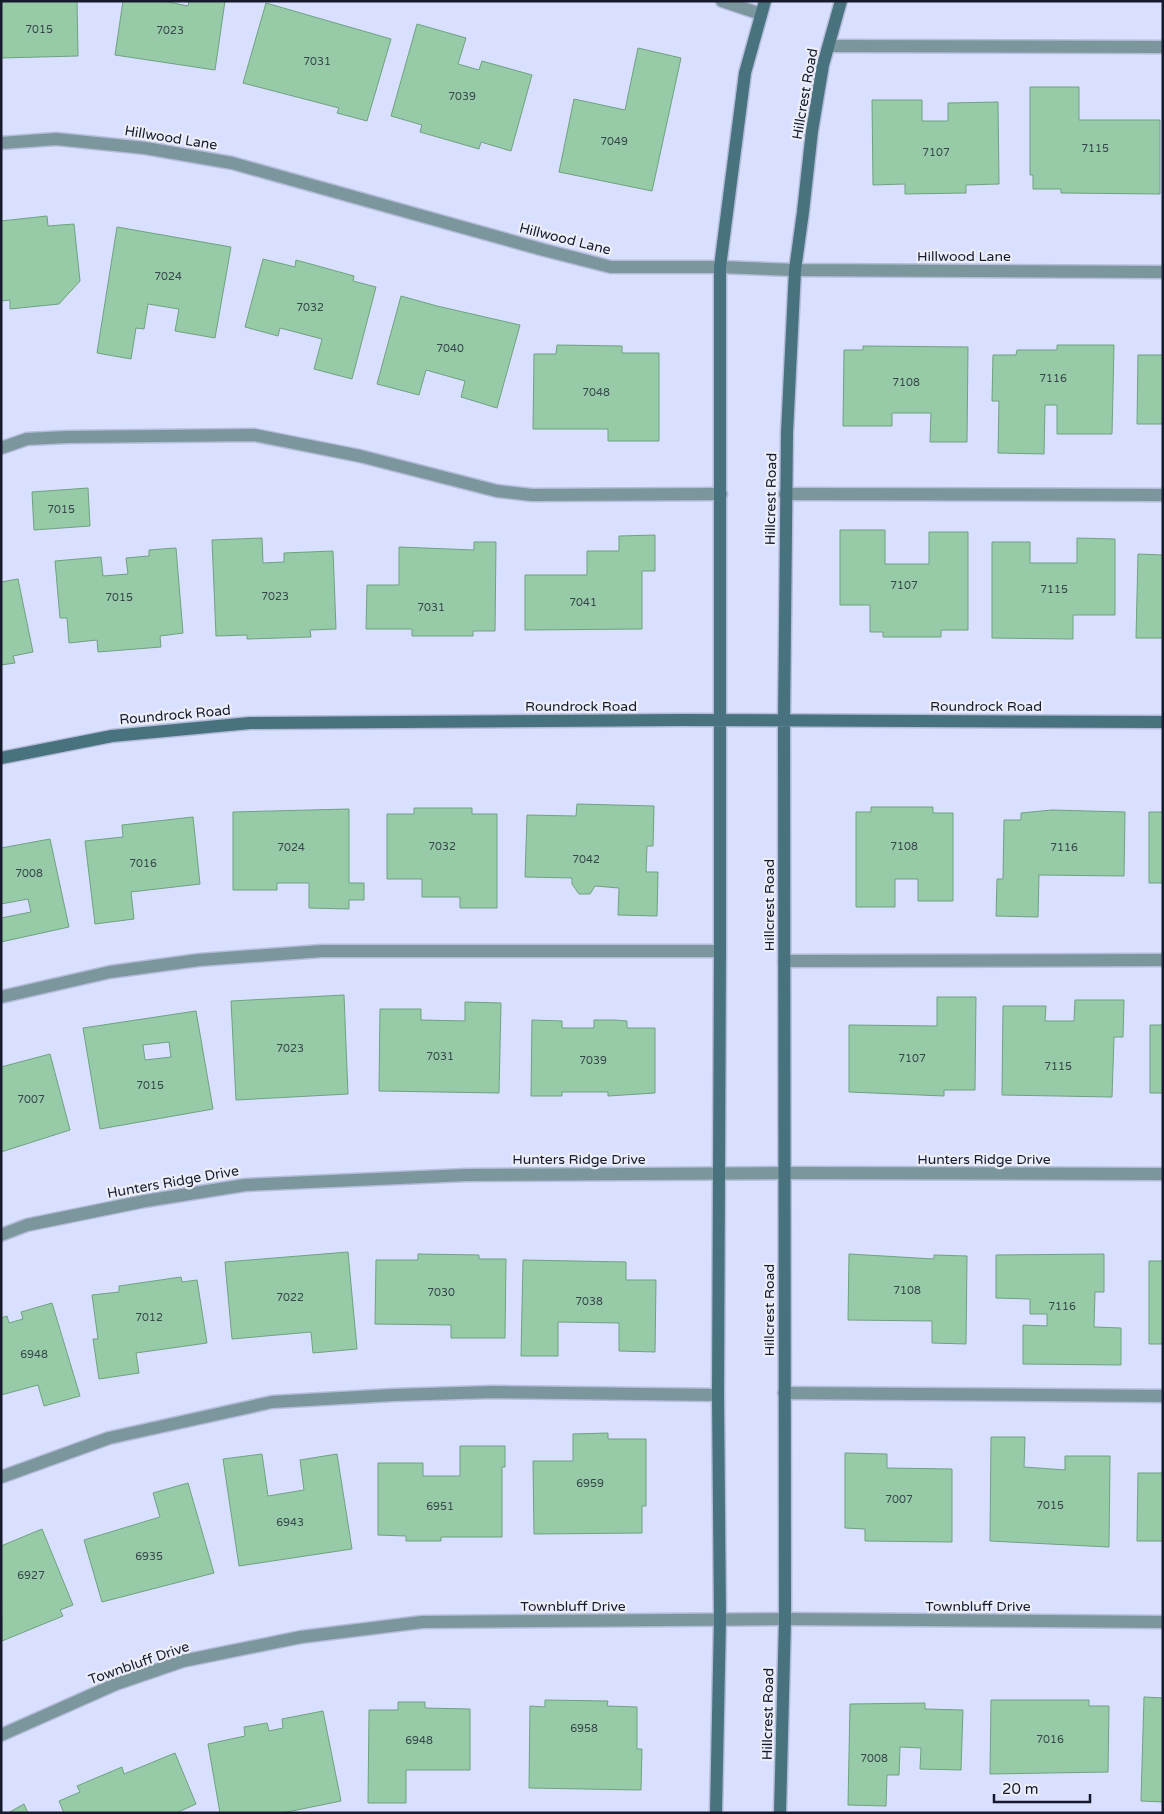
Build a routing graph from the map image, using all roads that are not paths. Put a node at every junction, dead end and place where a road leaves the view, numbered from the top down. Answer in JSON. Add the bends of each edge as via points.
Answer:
{"nodes":[{"id":1,"x":722,"y":1,"type":"edge"},
{"id":2,"x":841,"y":1,"type":"edge"},
{"id":3,"x":763,"y":8,"type":"edge"},
{"id":4,"x":829,"y":46,"type":"junction"},
{"id":5,"x":1163,"y":47,"type":"edge"},
{"id":6,"x":1,"y":143,"type":"edge"},
{"id":7,"x":720,"y":267,"type":"junction"},
{"id":8,"x":795,"y":270,"type":"junction"},
{"id":9,"x":1163,"y":272,"type":"edge"},
{"id":10,"x":1,"y":448,"type":"edge"},
{"id":11,"x":721,"y":494,"type":"junction"},
{"id":12,"x":785,"y":494,"type":"junction"},
{"id":13,"x":1163,"y":495,"type":"edge"},
{"id":14,"x":720,"y":720,"type":"junction"},
{"id":15,"x":784,"y":720,"type":"junction"},
{"id":16,"x":1163,"y":722,"type":"edge"},
{"id":17,"x":1,"y":758,"type":"edge"},
{"id":18,"x":720,"y":951,"type":"junction"},
{"id":19,"x":1163,"y":960,"type":"edge"},
{"id":20,"x":784,"y":961,"type":"junction"},
{"id":21,"x":1,"y":997,"type":"edge"},
{"id":22,"x":784,"y":1173,"type":"junction"},
{"id":23,"x":720,"y":1174,"type":"junction"},
{"id":24,"x":1163,"y":1174,"type":"edge"},
{"id":25,"x":1,"y":1235,"type":"edge"},
{"id":26,"x":784,"y":1393,"type":"junction"},
{"id":27,"x":718,"y":1395,"type":"junction"},
{"id":28,"x":1163,"y":1396,"type":"edge"},
{"id":29,"x":1,"y":1477,"type":"edge"},
{"id":30,"x":720,"y":1620,"type":"junction"},
{"id":31,"x":785,"y":1620,"type":"junction"},
{"id":32,"x":1163,"y":1622,"type":"edge"},
{"id":33,"x":1,"y":1736,"type":"edge"},
{"id":34,"x":716,"y":1813,"type":"edge"},
{"id":35,"x":780,"y":1813,"type":"edge"}],
"edges":[{"from":1,"to":3,"type":"street"},
{"from":2,"to":4,"type":"main road","name":"Hillcrest Road"},
{"from":3,"to":7,"type":"main road","via":[[746,73]]},
{"from":4,"to":5,"type":"street"},
{"from":4,"to":8,"type":"main road","name":"Hillcrest Road","via":[[812,131]]},
{"from":6,"to":7,"type":"street","name":"Hillwood Lane","via":[[56,139],[145,148],[232,162],[612,267]]},
{"from":7,"to":8,"type":"street","name":"Hillwood Lane"},
{"from":7,"to":11,"type":"main road"},
{"from":8,"to":9,"type":"street","name":"Hillwood Lane"},
{"from":8,"to":12,"type":"main road","name":"Hillcrest Road"},
{"from":10,"to":11,"type":"street","via":[[47,438],[254,435],[360,456],[497,491],[532,495]]},
{"from":11,"to":14,"type":"main road"},
{"from":12,"to":13,"type":"street"},
{"from":12,"to":15,"type":"main road","name":"Hillcrest Road"},
{"from":14,"to":15,"type":"main road","name":"Roundrock Road"},
{"from":14,"to":17,"type":"main road","name":"Roundrock Road","via":[[250,723],[112,736]]},
{"from":14,"to":18,"type":"main road"},
{"from":15,"to":16,"type":"main road","name":"Roundrock Road"},
{"from":15,"to":20,"type":"main road","name":"Hillcrest Road"},
{"from":18,"to":21,"type":"street","via":[[322,951],[199,960],[110,972]]},
{"from":18,"to":23,"type":"main road"},
{"from":19,"to":20,"type":"street"},
{"from":20,"to":22,"type":"main road","name":"Hillcrest Road"},
{"from":22,"to":23,"type":"street","name":"Hunters Ridge Drive"},
{"from":22,"to":24,"type":"street","name":"Hunters Ridge Drive"},
{"from":22,"to":26,"type":"main road","name":"Hillcrest Road"},
{"from":23,"to":25,"type":"street","name":"Hunters Ridge Drive","via":[[466,1175],[245,1185],[27,1225]]},
{"from":23,"to":27,"type":"main road"},
{"from":26,"to":28,"type":"street"},
{"from":26,"to":31,"type":"main road","name":"Hillcrest Road"},
{"from":27,"to":29,"type":"street","via":[[493,1392],[272,1402],[109,1438]]},
{"from":27,"to":30,"type":"main road"},
{"from":30,"to":31,"type":"street","name":"Townbluff Drive"},
{"from":30,"to":33,"type":"street","name":"Townbluff Drive","via":[[422,1622],[301,1637],[183,1661],[116,1684]]},
{"from":30,"to":34,"type":"main road"},
{"from":31,"to":32,"type":"street","name":"Townbluff Drive"},
{"from":31,"to":35,"type":"main road","name":"Hillcrest Road"}]}
